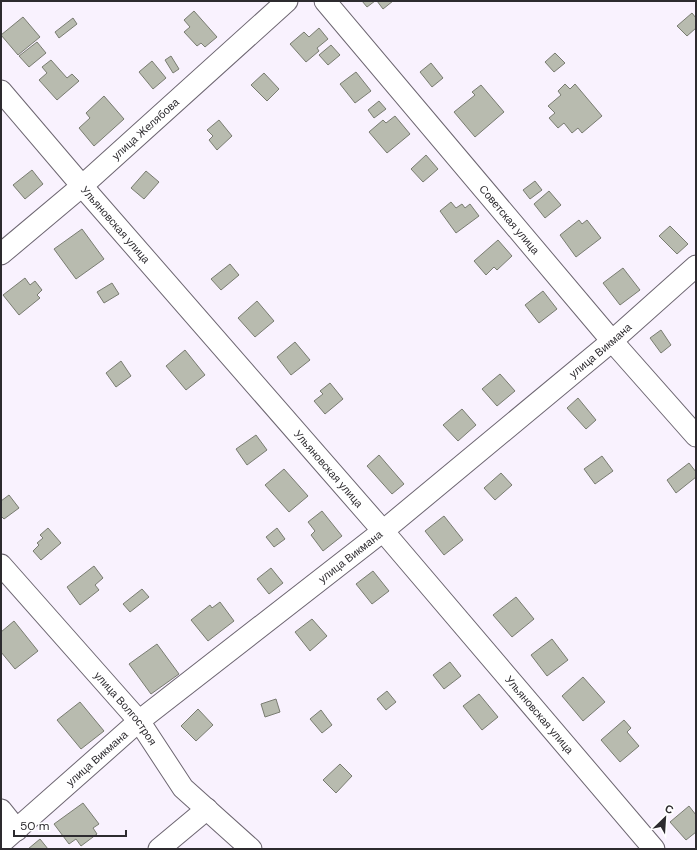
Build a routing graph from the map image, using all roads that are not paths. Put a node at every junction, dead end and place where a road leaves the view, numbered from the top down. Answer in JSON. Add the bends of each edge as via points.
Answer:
{"nodes":[{"id":1,"x":287,"y":1,"type":"edge"},
{"id":2,"x":325,"y":1,"type":"edge"},
{"id":3,"x":1,"y":91,"type":"edge"},
{"id":4,"x":82,"y":186,"type":"junction"},
{"id":5,"x":1,"y":254,"type":"edge"},
{"id":6,"x":696,"y":266,"type":"edge"},
{"id":7,"x":612,"y":341,"type":"junction"},
{"id":8,"x":696,"y":436,"type":"edge"},
{"id":9,"x":383,"y":530,"type":"junction"},
{"id":10,"x":1,"y":565,"type":"edge"},
{"id":11,"x":139,"y":721,"type":"junction"},
{"id":12,"x":208,"y":809,"type":"junction"},
{"id":13,"x":1,"y":810,"type":"edge"},
{"id":14,"x":17,"y":830,"type":"junction"},
{"id":15,"x":1,"y":843,"type":"edge"},
{"id":16,"x":159,"y":849,"type":"edge"},
{"id":17,"x":252,"y":849,"type":"edge"},
{"id":18,"x":654,"y":849,"type":"edge"}],
"edges":[{"from":1,"to":4,"type":"street","name":"улица Желябова"},
{"from":2,"to":7,"type":"street","name":"Советская улица"},
{"from":3,"to":4,"type":"street","name":"Ульяновская улица"},
{"from":4,"to":5,"type":"street","name":"улица Желябова"},
{"from":4,"to":9,"type":"street","name":"Ульяновская улица"},
{"from":6,"to":7,"type":"street","name":"улица Викмана"},
{"from":7,"to":8,"type":"street","name":"Советская улица"},
{"from":7,"to":9,"type":"street","name":"улица Викмана"},
{"from":9,"to":11,"type":"street","name":"улица Викмана"},
{"from":9,"to":18,"type":"street","name":"Ульяновская улица"},
{"from":10,"to":11,"type":"street","name":"улица Волгостроя"},
{"from":11,"to":12,"type":"street","name":"улица Волгостроя","via":[[183,788]]},
{"from":11,"to":14,"type":"street","name":"улица Викмана"},
{"from":12,"to":16,"type":"street"},
{"from":12,"to":17,"type":"street","name":"улица Волгостроя"},
{"from":13,"to":14,"type":"street"},
{"from":14,"to":15,"type":"street","name":"улица Викмана"}]}
